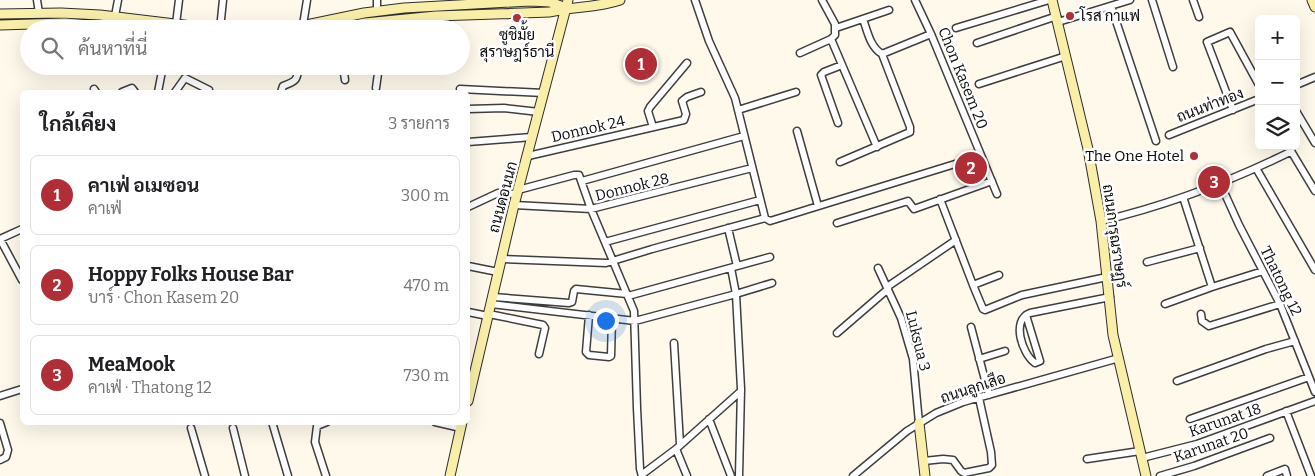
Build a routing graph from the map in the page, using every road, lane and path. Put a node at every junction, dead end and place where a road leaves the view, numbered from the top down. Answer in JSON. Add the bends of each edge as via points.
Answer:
{"nodes":[{"id":1,"x":37,"y":0,"type":"edge"},
{"id":2,"x":118,"y":0,"type":"edge"},
{"id":3,"x":179,"y":0,"type":"edge"},
{"id":4,"x":223,"y":0,"type":"edge"},
{"id":5,"x":307,"y":0,"type":"edge"},
{"id":6,"x":377,"y":0,"type":"edge"},
{"id":7,"x":620,"y":0,"type":"edge"},
{"id":8,"x":695,"y":0,"type":"edge"},
{"id":9,"x":822,"y":0,"type":"edge"},
{"id":10,"x":915,"y":0,"type":"edge"},
{"id":11,"x":1051,"y":0,"type":"edge"},
{"id":12,"x":1130,"y":0,"type":"edge"},
{"id":13,"x":1152,"y":0,"type":"edge"},
{"id":14,"x":1193,"y":0,"type":"edge"},
{"id":15,"x":1312,"y":0,"type":"edge"},
{"id":16,"x":567,"y":4,"type":"edge"},
{"id":17,"x":1111,"y":6,"type":"junction"},
{"id":18,"x":1315,"y":7,"type":"edge"},
{"id":19,"x":889,"y":10,"type":"dead end"},
{"id":20,"x":377,"y":11,"type":"junction"},
{"id":21,"x":0,"y":14,"type":"edge"},
{"id":22,"x":39,"y":14,"type":"junction"},
{"id":23,"x":116,"y":16,"type":"junction"},
{"id":24,"x":1199,"y":16,"type":"dead end"},
{"id":25,"x":863,"y":19,"type":"junction"},
{"id":26,"x":1057,"y":19,"type":"junction"},
{"id":27,"x":146,"y":20,"type":"edge"},
{"id":28,"x":176,"y":20,"type":"edge"},
{"id":29,"x":220,"y":20,"type":"edge"},
{"id":30,"x":304,"y":20,"type":"edge"},
{"id":31,"x":329,"y":20,"type":"edge"},
{"id":32,"x":411,"y":20,"type":"edge"},
{"id":33,"x":20,"y":24,"type":"edge"},
{"id":34,"x":0,"y":25,"type":"edge"},
{"id":35,"x":836,"y":28,"type":"junction"},
{"id":36,"x":956,"y":28,"type":"dead end"},
{"id":37,"x":931,"y":34,"type":"junction"},
{"id":38,"x":831,"y":39,"type":"junction"},
{"id":39,"x":977,"y":43,"type":"dead end"},
{"id":40,"x":800,"y":52,"type":"dead end"},
{"id":41,"x":882,"y":54,"type":"junction"},
{"id":42,"x":1066,"y":56,"type":"junction"},
{"id":43,"x":687,"y":63,"type":"dead end"},
{"id":44,"x":842,"y":65,"type":"junction"},
{"id":45,"x":1173,"y":67,"type":"dead end"},
{"id":46,"x":162,"y":75,"type":"edge"},
{"id":47,"x":298,"y":75,"type":"edge"},
{"id":48,"x":344,"y":75,"type":"edge"},
{"id":49,"x":378,"y":75,"type":"edge"},
{"id":50,"x":1315,"y":77,"type":"edge"},
{"id":51,"x":1255,"y":78,"type":"edge"},
{"id":52,"x":345,"y":80,"type":"dead end"},
{"id":53,"x":1300,"y":83,"type":"edge"},
{"id":54,"x":979,"y":84,"type":"dead end"},
{"id":55,"x":376,"y":88,"type":"dead end"},
{"id":56,"x":460,"y":89,"type":"dead end"},
{"id":57,"x":160,"y":90,"type":"edge"},
{"id":58,"x":176,"y":90,"type":"edge"},
{"id":59,"x":208,"y":90,"type":"dead end"},
{"id":60,"x":282,"y":90,"type":"edge"},
{"id":61,"x":701,"y":92,"type":"dead end"},
{"id":62,"x":796,"y":92,"type":"dead end"},
{"id":63,"x":544,"y":93,"type":"junction"},
{"id":64,"x":1255,"y":101,"type":"edge"},
{"id":65,"x":470,"y":109,"type":"edge"},
{"id":66,"x":738,"y":110,"type":"junction"},
{"id":67,"x":1232,"y":110,"type":"junction"},
{"id":68,"x":539,"y":112,"type":"junction"},
{"id":69,"x":1300,"y":118,"type":"edge"},
{"id":70,"x":838,"y":123,"type":"dead end"},
{"id":71,"x":653,"y":127,"type":"junction"},
{"id":72,"x":797,"y":131,"type":"dead end"},
{"id":73,"x":1170,"y":134,"type":"dead end"},
{"id":74,"x":744,"y":136,"type":"junction"},
{"id":75,"x":532,"y":137,"type":"junction"},
{"id":76,"x":1156,"y":141,"type":"dead end"},
{"id":77,"x":470,"y":142,"type":"edge"},
{"id":78,"x":1315,"y":143,"type":"edge"},
{"id":79,"x":877,"y":147,"type":"junction"},
{"id":80,"x":1287,"y":150,"type":"edge"},
{"id":81,"x":1290,"y":150,"type":"edge"},
{"id":82,"x":528,"y":156,"type":"junction"},
{"id":83,"x":981,"y":156,"type":"junction"},
{"id":84,"x":840,"y":162,"type":"dead end"},
{"id":85,"x":752,"y":168,"type":"junction"},
{"id":86,"x":1256,"y":168,"type":"junction"},
{"id":87,"x":992,"y":180,"type":"junction"},
{"id":88,"x":582,"y":181,"type":"junction"},
{"id":89,"x":1220,"y":183,"type":"junction"},
{"id":90,"x":1315,"y":191,"type":"edge"},
{"id":91,"x":518,"y":192,"type":"junction"},
{"id":92,"x":997,"y":194,"type":"dead end"},
{"id":93,"x":1183,"y":196,"type":"junction"},
{"id":94,"x":940,"y":199,"type":"junction"},
{"id":95,"x":760,"y":200,"type":"junction"},
{"id":96,"x":514,"y":205,"type":"junction"},
{"id":97,"x":470,"y":206,"type":"edge"},
{"id":98,"x":818,"y":206,"type":"junction"},
{"id":99,"x":591,"y":209,"type":"junction"},
{"id":100,"x":765,"y":218,"type":"junction"},
{"id":101,"x":1101,"y":221,"type":"junction"},
{"id":102,"x":837,"y":223,"type":"dead end"},
{"id":103,"x":728,"y":228,"type":"junction"},
{"id":104,"x":20,"y":230,"type":"edge"},
{"id":105,"x":0,"y":239,"type":"edge"},
{"id":106,"x":956,"y":240,"type":"junction"},
{"id":107,"x":605,"y":242,"type":"junction"},
{"id":108,"x":1200,"y":248,"type":"junction"},
{"id":109,"x":770,"y":257,"type":"dead end"},
{"id":110,"x":502,"y":258,"type":"junction"},
{"id":111,"x":612,"y":260,"type":"junction"},
{"id":112,"x":1147,"y":262,"type":"dead end"},
{"id":113,"x":470,"y":266,"type":"edge"},
{"id":114,"x":734,"y":267,"type":"junction"},
{"id":115,"x":878,"y":268,"type":"dead end"},
{"id":116,"x":1315,"y":270,"type":"edge"},
{"id":117,"x":1263,"y":271,"type":"junction"},
{"id":118,"x":498,"y":272,"type":"junction"},
{"id":119,"x":999,"y":275,"type":"dead end"},
{"id":120,"x":20,"y":276,"type":"edge"},
{"id":121,"x":1107,"y":277,"type":"junction"},
{"id":122,"x":772,"y":283,"type":"dead end"},
{"id":123,"x":973,"y":285,"type":"junction"},
{"id":124,"x":1212,"y":286,"type":"junction"},
{"id":125,"x":888,"y":288,"type":"junction"},
{"id":126,"x":736,"y":294,"type":"junction"},
{"id":127,"x":628,"y":295,"type":"junction"},
{"id":128,"x":1110,"y":297,"type":"junction"},
{"id":129,"x":492,"y":300,"type":"junction"},
{"id":130,"x":1165,"y":304,"type":"dead end"},
{"id":131,"x":1280,"y":304,"type":"junction"},
{"id":132,"x":470,"y":312,"type":"edge"},
{"id":133,"x":1201,"y":314,"type":"dead end"},
{"id":134,"x":489,"y":315,"type":"junction"},
{"id":135,"x":1026,"y":315,"type":"junction"},
{"id":136,"x":589,"y":316,"type":"junction"},
{"id":137,"x":612,"y":318,"type":"junction"},
{"id":138,"x":635,"y":321,"type":"junction"},
{"id":139,"x":971,"y":327,"type":"dead end"},
{"id":140,"x":837,"y":333,"type":"dead end"},
{"id":141,"x":1295,"y":341,"type":"junction"},
{"id":142,"x":674,"y":343,"type":"dead end"},
{"id":143,"x":1006,"y":352,"type":"dead end"},
{"id":144,"x":539,"y":354,"type":"dead end"},
{"id":145,"x":1119,"y":358,"type":"junction"},
{"id":146,"x":980,"y":359,"type":"junction"},
{"id":147,"x":1309,"y":377,"type":"junction"},
{"id":148,"x":1178,"y":381,"type":"dead end"},
{"id":149,"x":20,"y":390,"type":"edge"},
{"id":150,"x":742,"y":391,"type":"junction"},
{"id":151,"x":1315,"y":392,"type":"edge"},
{"id":152,"x":470,"y":393,"type":"edge"},
{"id":153,"x":0,"y":395,"type":"edge"},
{"id":154,"x":989,"y":395,"type":"junction"},
{"id":155,"x":980,"y":398,"type":"junction"},
{"id":156,"x":1315,"y":401,"type":"edge"},
{"id":157,"x":1286,"y":411,"type":"junction"},
{"id":158,"x":709,"y":419,"type":"junction"},
{"id":159,"x":1190,"y":419,"type":"dead end"},
{"id":160,"x":0,"y":423,"type":"edge"},
{"id":161,"x":919,"y":423,"type":"junction"},
{"id":162,"x":273,"y":425,"type":"edge"},
{"id":163,"x":320,"y":425,"type":"edge"},
{"id":164,"x":461,"y":425,"type":"edge"},
{"id":165,"x":192,"y":428,"type":"dead end"},
{"id":166,"x":233,"y":428,"type":"dead end"},
{"id":167,"x":1270,"y":438,"type":"dead end"},
{"id":168,"x":678,"y":447,"type":"junction"},
{"id":169,"x":1141,"y":454,"type":"junction"},
{"id":170,"x":1087,"y":459,"type":"dead end"},
{"id":171,"x":0,"y":460,"type":"edge"},
{"id":172,"x":924,"y":462,"type":"junction"},
{"id":173,"x":641,"y":475,"type":"edge"},
{"id":174,"x":205,"y":476,"type":"edge"},
{"id":175,"x":246,"y":476,"type":"edge"},
{"id":176,"x":288,"y":476,"type":"edge"},
{"id":177,"x":326,"y":476,"type":"edge"},
{"id":178,"x":450,"y":476,"type":"edge"},
{"id":179,"x":687,"y":476,"type":"edge"},
{"id":180,"x":731,"y":476,"type":"edge"},
{"id":181,"x":739,"y":476,"type":"edge"},
{"id":182,"x":853,"y":476,"type":"edge"},
{"id":183,"x":925,"y":476,"type":"edge"},
{"id":184,"x":1146,"y":476,"type":"edge"},
{"id":185,"x":1160,"y":476,"type":"edge"},
{"id":186,"x":1267,"y":476,"type":"edge"},
{"id":187,"x":1287,"y":476,"type":"edge"},
{"id":188,"x":1311,"y":476,"type":"edge"}],
"edges":[{"from":1,"to":22,"type":"street"},
{"from":2,"to":23,"type":"street"},
{"from":3,"to":28,"type":"street"},
{"from":4,"to":29,"type":"street"},
{"from":5,"to":30,"type":"street"},
{"from":6,"to":20,"type":"street"},
{"from":7,"to":16,"type":"main road","via":[[601,5]]},
{"from":8,"to":66,"type":"street"},
{"from":9,"to":35,"type":"street"},
{"from":10,"to":37,"type":"street","name":"Chon Kasem 20"},
{"from":11,"to":26,"type":"main road","name":"ถนนการุณราษฏร์"},
{"from":11,"to":36,"type":"street"},
{"from":12,"to":17,"type":"street"},
{"from":13,"to":45,"type":"street"},
{"from":14,"to":24,"type":"street"},
{"from":15,"to":18,"type":"main road"},
{"from":16,"to":20,"type":"main road","via":[[530,1]]},
{"from":16,"to":32,"type":"main road","via":[[550,12],[436,16]]},
{"from":16,"to":63,"type":"main road","name":"ถนนดอนนก"},
{"from":17,"to":26,"type":"street"},
{"from":17,"to":76,"type":"street"},
{"from":19,"to":25,"type":"street"},
{"from":20,"to":31,"type":"main road"},
{"from":21,"to":22,"type":"main road"},
{"from":22,"to":23,"type":"main road"},
{"from":23,"to":27,"type":"main road"},
{"from":25,"to":35,"type":"street"},
{"from":25,"to":41,"type":"street","via":[[872,42]]},
{"from":26,"to":39,"type":"street"},
{"from":26,"to":42,"type":"main road","name":"ถนนการุณราษฏร์"},
{"from":33,"to":34,"type":"main road"},
{"from":35,"to":38,"type":"street","via":[[836,35]]},
{"from":37,"to":41,"type":"street"},
{"from":37,"to":83,"type":"street","name":"Chon Kasem 20"},
{"from":38,"to":40,"type":"street"},
{"from":38,"to":44,"type":"street"},
{"from":41,"to":79,"type":"street","via":[[910,132]]},
{"from":42,"to":54,"type":"street"},
{"from":42,"to":101,"type":"main road","name":"ถนนการุณราษฏร์"},
{"from":43,"to":71,"type":"street","via":[[650,106],[648,112]]},
{"from":44,"to":70,"type":"street","via":[[821,75]]},
{"from":44,"to":79,"type":"street"},
{"from":46,"to":57,"type":"street"},
{"from":47,"to":60,"type":"street","via":[[294,82]]},
{"from":48,"to":52,"type":"street"},
{"from":49,"to":55,"type":"street"},
{"from":50,"to":53,"type":"street"},
{"from":51,"to":67,"type":"street","via":[[1230,32],[1206,42]]},
{"from":56,"to":63,"type":"street"},
{"from":58,"to":59,"type":"street","via":[[185,78]]},
{"from":61,"to":71,"type":"street","name":"Donnok 24","via":[[682,101],[686,114],[684,120]]},
{"from":62,"to":66,"type":"street"},
{"from":63,"to":68,"type":"main road","name":"ถนนดอนนก"},
{"from":64,"to":67,"type":"street","name":"ถนนท่าทอง"},
{"from":65,"to":68,"type":"street"},
{"from":66,"to":74,"type":"street"},
{"from":67,"to":73,"type":"street","name":"ถนนท่าทอง"},
{"from":68,"to":75,"type":"main road","name":"ถนนดอนนก"},
{"from":69,"to":78,"type":"street"},
{"from":71,"to":82,"type":"street","name":"Donnok 24"},
{"from":72,"to":98,"type":"street"},
{"from":74,"to":85,"type":"street"},
{"from":74,"to":88,"type":"street"},
{"from":75,"to":77,"type":"street"},
{"from":75,"to":82,"type":"main road","name":"ถนนดอนนก"},
{"from":79,"to":84,"type":"street"},
{"from":80,"to":86,"type":"street"},
{"from":81,"to":90,"type":"street"},
{"from":82,"to":91,"type":"main road","name":"ถนนดอนนก"},
{"from":83,"to":87,"type":"street","name":"Chon Kasem 20"},
{"from":83,"to":98,"type":"street"},
{"from":85,"to":95,"type":"street"},
{"from":85,"to":99,"type":"street","name":"Donnok 28"},
{"from":86,"to":89,"type":"street"},
{"from":86,"to":116,"type":"street"},
{"from":87,"to":92,"type":"street","name":"Chon Kasem 20"},
{"from":87,"to":94,"type":"street"},
{"from":88,"to":91,"type":"street","via":[[579,175],[574,175]]},
{"from":88,"to":99,"type":"street"},
{"from":89,"to":93,"type":"street"},
{"from":89,"to":117,"type":"street","name":"Thatong 12"},
{"from":91,"to":96,"type":"main road","name":"ถนนดอนนก"},
{"from":91,"to":97,"type":"street","via":[[498,193]]},
{"from":93,"to":101,"type":"street"},
{"from":93,"to":108,"type":"street"},
{"from":94,"to":102,"type":"street","via":[[914,209],[908,201]]},
{"from":94,"to":106,"type":"street"},
{"from":95,"to":100,"type":"street"},
{"from":95,"to":107,"type":"street"},
{"from":96,"to":99,"type":"street","name":"Donnok 28"},
{"from":96,"to":110,"type":"main road","name":"ถนนดอนนก"},
{"from":98,"to":100,"type":"street","via":[[770,221]]},
{"from":99,"to":107,"type":"street"},
{"from":100,"to":103,"type":"street"},
{"from":101,"to":121,"type":"main road","name":"ถนนการุณราษฏร์"},
{"from":103,"to":111,"type":"street"},
{"from":103,"to":114,"type":"street"},
{"from":104,"to":105,"type":"street"},
{"from":105,"to":120,"type":"street"},
{"from":106,"to":123,"type":"street"},
{"from":106,"to":125,"type":"street"},
{"from":107,"to":111,"type":"street"},
{"from":108,"to":112,"type":"street"},
{"from":108,"to":124,"type":"street"},
{"from":109,"to":114,"type":"street"},
{"from":110,"to":111,"type":"street","via":[[606,263]]},
{"from":110,"to":118,"type":"main road","name":"ถนนดอนนก"},
{"from":111,"to":127,"type":"street"},
{"from":113,"to":118,"type":"street"},
{"from":114,"to":126,"type":"street"},
{"from":114,"to":127,"type":"street"},
{"from":115,"to":125,"type":"street","name":"Luksua 3"},
{"from":117,"to":124,"type":"street"},
{"from":117,"to":131,"type":"street","name":"Thatong 12"},
{"from":118,"to":129,"type":"main road","name":"ถนนดอนนก"},
{"from":119,"to":123,"type":"street"},
{"from":121,"to":123,"type":"street","via":[[1022,295],[985,310]]},
{"from":121,"to":128,"type":"main road","name":"ถนนการุณราษฏร์"},
{"from":122,"to":126,"type":"street"},
{"from":124,"to":130,"type":"street"},
{"from":125,"to":140,"type":"street"},
{"from":125,"to":161,"type":"street","name":"Luksua 3","via":[[913,359]]},
{"from":126,"to":138,"type":"street"},
{"from":126,"to":150,"type":"street"},
{"from":127,"to":129,"type":"street","via":[[575,290],[572,302],[568,303]]},
{"from":127,"to":138,"type":"street"},
{"from":128,"to":135,"type":"street"},
{"from":128,"to":145,"type":"main road","name":"ถนนการุณราษฏร์","via":[[1113,335]]},
{"from":129,"to":134,"type":"main road","name":"ถนนดอนนก"},
{"from":129,"to":136,"type":"street"},
{"from":131,"to":133,"type":"street","via":[[1209,326],[1202,321]]},
{"from":131,"to":141,"type":"street","name":"Thatong 12"},
{"from":132,"to":134,"type":"street"},
{"from":134,"to":144,"type":"street","via":[[543,325]]},
{"from":134,"to":152,"type":"main road","name":"ถนนดอนนก"},
{"from":135,"to":135,"type":"street","via":[[1020,325],[1021,340],[1035,363],[1040,361]]},
{"from":136,"to":137,"type":"street"},
{"from":136,"to":137,"type":"street","via":[[586,352],[609,357]]},
{"from":137,"to":138,"type":"street"},
{"from":138,"to":173,"type":"street"},
{"from":139,"to":146,"type":"street"},
{"from":141,"to":147,"type":"street","name":"Thatong 12"},
{"from":141,"to":148,"type":"street"},
{"from":142,"to":168,"type":"street"},
{"from":143,"to":146,"type":"street"},
{"from":145,"to":154,"type":"street","name":"ถนนลูกเสือ"},
{"from":145,"to":169,"type":"main road","name":"ถนนการุณราษฏร์"},
{"from":146,"to":154,"type":"street"},
{"from":147,"to":151,"type":"street","name":"Thatong 12"},
{"from":147,"to":159,"type":"street"},
{"from":149,"to":153,"type":"street"},
{"from":150,"to":158,"type":"street"},
{"from":150,"to":181,"type":"street"},
{"from":154,"to":155,"type":"street","name":"ถนนลูกเสือ"},
{"from":155,"to":161,"type":"street","name":"ถนนลูกเสือ","via":[[936,413]]},
{"from":155,"to":172,"type":"street","via":[[992,465],[964,474],[953,460]]},
{"from":156,"to":157,"type":"street","name":"Karunat 18"},
{"from":157,"to":169,"type":"street","name":"Karunat 18","via":[[1198,444]]},
{"from":157,"to":188,"type":"street"},
{"from":158,"to":168,"type":"street"},
{"from":158,"to":180,"type":"street"},
{"from":160,"to":171,"type":"street","via":[[8,450],[6,457]]},
{"from":161,"to":172,"type":"main road"},
{"from":161,"to":182,"type":"street","name":"ถนนลูกเสือ"},
{"from":162,"to":176,"type":"street"},
{"from":163,"to":177,"type":"street","via":[[315,442]]},
{"from":164,"to":178,"type":"main road"},
{"from":165,"to":174,"type":"street"},
{"from":166,"to":175,"type":"street"},
{"from":167,"to":185,"type":"street","name":"Karunat 20"},
{"from":168,"to":173,"type":"street"},
{"from":168,"to":179,"type":"street"},
{"from":169,"to":170,"type":"street","name":"Karunat 18"},
{"from":169,"to":184,"type":"main road","name":"ถนนการุณราษฏร์"},
{"from":172,"to":183,"type":"main road"},
{"from":186,"to":187,"type":"street","via":[[1284,469]]}]}
